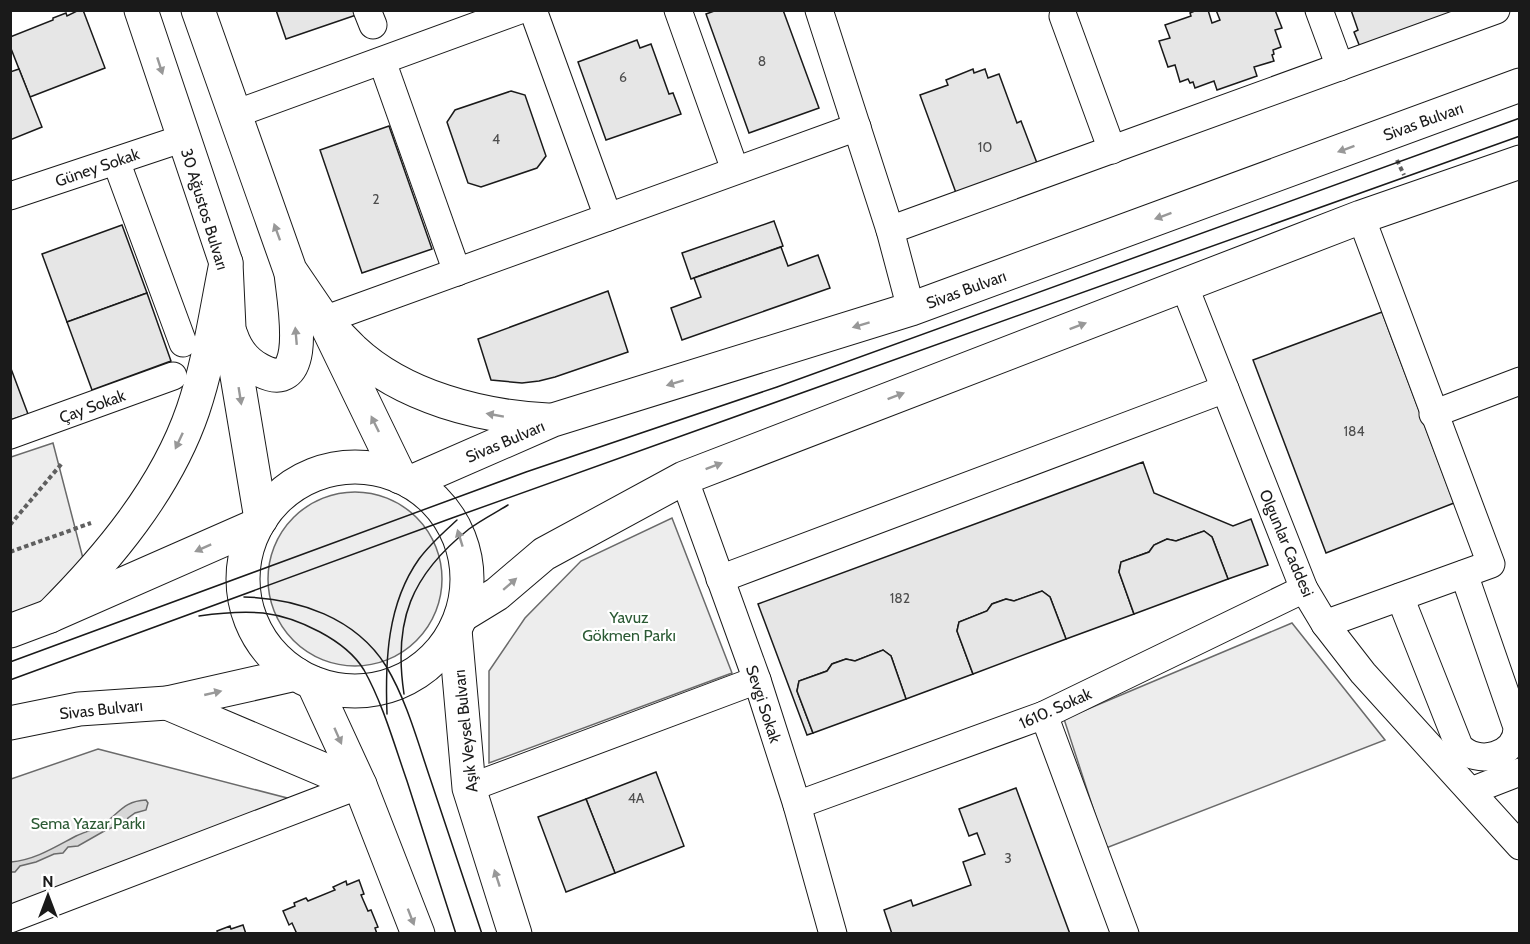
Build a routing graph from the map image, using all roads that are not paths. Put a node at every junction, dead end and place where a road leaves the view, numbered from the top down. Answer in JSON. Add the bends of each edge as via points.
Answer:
{"nodes":[{"id":1,"x":141,"y":10,"type":"edge"},
{"id":2,"x":198,"y":10,"type":"edge"},
{"id":3,"x":520,"y":10,"type":"edge"},
{"id":4,"x":533,"y":10,"type":"edge"},
{"id":5,"x":678,"y":10,"type":"edge"},
{"id":6,"x":819,"y":10,"type":"edge"},
{"id":7,"x":1319,"y":10,"type":"edge"},
{"id":8,"x":1496,"y":10,"type":"edge"},
{"id":9,"x":1063,"y":16,"type":"dead end"},
{"id":10,"x":382,"y":61,"type":"junction"},
{"id":11,"x":1340,"y":67,"type":"junction"},
{"id":12,"x":1520,"y":86,"type":"edge"},
{"id":13,"x":235,"y":114,"type":"junction"},
{"id":14,"x":857,"y":127,"type":"junction"},
{"id":15,"x":184,"y":138,"type":"junction"},
{"id":16,"x":1112,"y":150,"type":"junction"},
{"id":17,"x":116,"y":160,"type":"junction"},
{"id":18,"x":1520,"y":162,"type":"edge"},
{"id":19,"x":735,"y":170,"type":"junction"},
{"id":20,"x":10,"y":196,"type":"edge"},
{"id":21,"x":608,"y":217,"type":"junction"},
{"id":22,"x":1361,"y":218,"type":"junction"},
{"id":23,"x":890,"y":230,"type":"junction"},
{"id":24,"x":226,"y":263,"type":"junction"},
{"id":25,"x":290,"y":270,"type":"junction"},
{"id":26,"x":457,"y":272,"type":"junction"},
{"id":27,"x":1184,"y":285,"type":"junction"},
{"id":28,"x":911,"y":309,"type":"junction"},
{"id":29,"x":324,"y":320,"type":"junction"},
{"id":30,"x":229,"y":328,"type":"junction"},
{"id":31,"x":183,"y":343,"type":"dead end"},
{"id":32,"x":173,"y":376,"type":"dead end"},
{"id":33,"x":1520,"y":381,"type":"edge"},
{"id":34,"x":1225,"y":389,"type":"junction"},
{"id":35,"x":1433,"y":414,"type":"junction"},
{"id":36,"x":553,"y":420,"type":"junction"},
{"id":37,"x":10,"y":435,"type":"edge"},
{"id":38,"x":684,"y":478,"type":"junction"},
{"id":39,"x":406,"y":479,"type":"junction"},
{"id":40,"x":259,"y":522,"type":"junction"},
{"id":41,"x":1464,"y":574,"type":"junction"},
{"id":42,"x":720,"y":579,"type":"junction"},
{"id":43,"x":1304,"y":589,"type":"junction"},
{"id":44,"x":1400,"y":597,"type":"junction"},
{"id":45,"x":50,"y":616,"type":"junction"},
{"id":46,"x":458,"y":623,"type":"junction"},
{"id":47,"x":1325,"y":624,"type":"junction"},
{"id":48,"x":10,"y":631,"type":"edge"},
{"id":49,"x":305,"y":678,"type":"junction"},
{"id":50,"x":757,"y":680,"type":"junction"},
{"id":51,"x":166,"y":703,"type":"junction"},
{"id":52,"x":1044,"y":715,"type":"junction"},
{"id":53,"x":10,"y":723,"type":"edge"},
{"id":54,"x":1456,"y":758,"type":"junction"},
{"id":55,"x":1520,"y":772,"type":"edge"},
{"id":56,"x":360,"y":785,"type":"junction"},
{"id":57,"x":469,"y":788,"type":"junction"},
{"id":58,"x":1471,"y":791,"type":"junction"},
{"id":59,"x":797,"y":805,"type":"junction"},
{"id":60,"x":1520,"y":846,"type":"edge"},
{"id":61,"x":10,"y":919,"type":"edge"},
{"id":62,"x":418,"y":933,"type":"edge"},
{"id":63,"x":515,"y":933,"type":"edge"},
{"id":64,"x":833,"y":933,"type":"edge"},
{"id":65,"x":1125,"y":933,"type":"edge"}],
"edges":[{"from":1,"to":15,"type":"main road","name":"30 Ağustos Bulvarı","one_way":true},
{"from":2,"to":13,"type":"main road"},
{"from":3,"to":10,"type":"street"},
{"from":4,"to":21,"type":"street"},
{"from":5,"to":19,"type":"street"},
{"from":6,"to":14,"type":"street"},
{"from":7,"to":11,"type":"street"},
{"from":8,"to":11,"type":"street"},
{"from":9,"to":16,"type":"street"},
{"from":10,"to":13,"type":"street"},
{"from":10,"to":26,"type":"street"},
{"from":11,"to":16,"type":"street"},
{"from":12,"to":28,"type":"main road","name":"Sivas Bulvarı","one_way":true},
{"from":25,"to":13,"type":"main road","one_way":true},
{"from":14,"to":19,"type":"street"},
{"from":14,"to":23,"type":"street"},
{"from":15,"to":17,"type":"street","name":"Güney Sokak"},
{"from":15,"to":24,"type":"main road","name":"30 Ağustos Bulvarı"},
{"from":16,"to":23,"type":"street"},
{"from":17,"to":20,"type":"street","name":"Güney Sokak"},
{"from":17,"to":31,"type":"street"},
{"from":18,"to":22,"type":"main road"},
{"from":19,"to":21,"type":"street"},
{"from":21,"to":26,"type":"street"},
{"from":22,"to":27,"type":"main road"},
{"from":22,"to":35,"type":"street"},
{"from":23,"to":28,"type":"street"},
{"from":24,"to":30,"type":"main road","name":"30 Ağustos Bulvarı"},
{"from":24,"to":45,"type":"main road","one_way":true,"via":[[201,382],[180,442],[124,532]]},
{"from":25,"to":29,"type":"main road"},
{"from":30,"to":25,"type":"main road","one_way":true,"via":[[238,350],[254,367],[274,375],[287,371],[297,348]]},
{"from":26,"to":29,"type":"street"},
{"from":27,"to":34,"type":"street","name":"Olgunlar Caddesi"},
{"from":38,"to":27,"type":"main road","one_way":true},
{"from":28,"to":36,"type":"main road","name":"Sivas Bulvarı","one_way":true},
{"from":36,"to":29,"type":"main road","one_way":true,"via":[[491,415],[431,396],[378,369]]},
{"from":39,"to":29,"type":"main road","one_way":true},
{"from":30,"to":40,"type":"main road","name":"30 Ağustos Bulvarı","one_way":true},
{"from":32,"to":37,"type":"street","name":"Çay Sokak"},
{"from":33,"to":35,"type":"street"},
{"from":34,"to":42,"type":"street"},
{"from":34,"to":43,"type":"street","name":"Olgunlar Caddesi"},
{"from":35,"to":41,"type":"street","via":[[1491,564]]},
{"from":36,"to":39,"type":"main road","name":"Sivas Bulvarı"},
{"from":38,"to":42,"type":"street","name":"Sevgi Sokak"},
{"from":46,"to":38,"type":"main road","one_way":true,"via":[[544,554]]},
{"from":39,"to":40,"type":"main road","via":[[378,469],[336,468],[297,483],[280,495]]},
{"from":46,"to":39,"type":"main road","one_way":true,"via":[[468,574],[459,531],[440,504]]},
{"from":40,"to":45,"type":"main road","one_way":true},
{"from":40,"to":49,"type":"main road","via":[[244,560],[248,610],[267,648],[281,663]]},
{"from":41,"to":44,"type":"street"},
{"from":41,"to":54,"type":"street","via":[[1517,734],[1507,751],[1482,758]]},
{"from":42,"to":50,"type":"street","name":"Sevgi Sokak"},
{"from":43,"to":47,"type":"street","name":"Olgunlar Caddesi"},
{"from":43,"to":52,"type":"street","name":"1610. Sokak"},
{"from":44,"to":47,"type":"street"},
{"from":44,"to":54,"type":"street","via":[[1459,746]]},
{"from":45,"to":48,"type":"main road"},
{"from":46,"to":49,"type":"main road","via":[[430,663],[402,680],[354,691],[333,689]]},
{"from":46,"to":57,"type":"main road","name":"Aşık Veysel Bulvarı"},
{"from":47,"to":54,"type":"street","name":"Olgunlar Caddesi","via":[[1363,673]]},
{"from":51,"to":49,"type":"main road","name":"Sivas Bulvarı","one_way":true},
{"from":49,"to":56,"type":"main road","one_way":true},
{"from":50,"to":57,"type":"street"},
{"from":50,"to":59,"type":"street","name":"Sevgi Sokak"},
{"from":51,"to":53,"type":"main road","name":"Sivas Bulvarı","via":[[79,709]]},
{"from":51,"to":56,"type":"main road"},
{"from":52,"to":59,"type":"street","name":"1610. Sokak"},
{"from":52,"to":65,"type":"street"},
{"from":54,"to":58,"type":"street","name":"Olgunlar Caddesi"},
{"from":55,"to":58,"type":"street"},
{"from":56,"to":61,"type":"street"},
{"from":56,"to":62,"type":"main road","one_way":true},
{"from":63,"to":57,"type":"main road","name":"Aşık Veysel Bulvarı","one_way":true},
{"from":58,"to":60,"type":"street","name":"Olgunlar Caddesi"},
{"from":59,"to":64,"type":"street","name":"Sevgi Sokak"}]}
